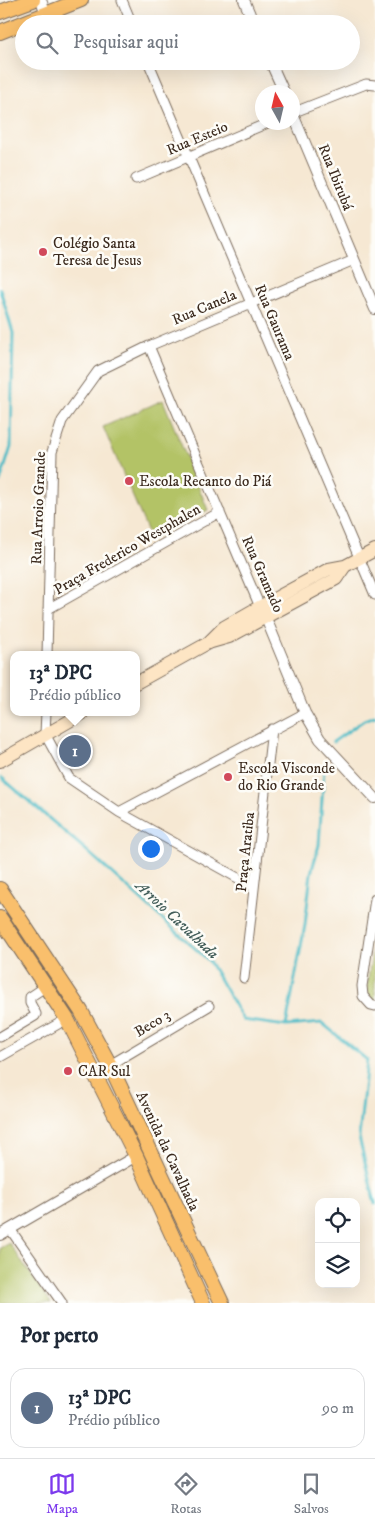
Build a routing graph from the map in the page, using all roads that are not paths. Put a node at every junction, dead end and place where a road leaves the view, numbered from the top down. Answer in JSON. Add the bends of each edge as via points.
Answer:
{"nodes":[{"id":1,"x":33,"y":0,"type":"edge"},
{"id":2,"x":41,"y":0,"type":"edge"},
{"id":3,"x":81,"y":0,"type":"edge"},
{"id":4,"x":122,"y":0,"type":"edge"},
{"id":5,"x":244,"y":0,"type":"edge"},
{"id":6,"x":0,"y":12,"type":"edge"},
{"id":7,"x":46,"y":14,"type":"joint"},
{"id":8,"x":128,"y":15,"type":"edge"},
{"id":9,"x":250,"y":15,"type":"edge"},
{"id":10,"x":15,"y":26,"type":"edge"},
{"id":11,"x":0,"y":32,"type":"edge"},
{"id":12,"x":152,"y":70,"type":"edge"},
{"id":13,"x":274,"y":70,"type":"edge"},
{"id":14,"x":281,"y":85,"type":"edge"},
{"id":15,"x":375,"y":85,"type":"edge"},
{"id":16,"x":300,"y":110,"type":"edge"},
{"id":17,"x":255,"y":128,"type":"edge"},
{"id":18,"x":300,"y":130,"type":"edge"},
{"id":19,"x":189,"y":156,"type":"junction"},
{"id":20,"x":136,"y":179,"type":"dead end"},
{"id":21,"x":354,"y":260,"type":"junction"},
{"id":22,"x":252,"y":302,"type":"junction"},
{"id":23,"x":375,"y":309,"type":"edge"},
{"id":24,"x":149,"y":346,"type":"junction"},
{"id":25,"x":220,"y":512,"type":"junction"},
{"id":26,"x":375,"y":550,"type":"edge"},
{"id":27,"x":359,"y":558,"type":"junction"},
{"id":28,"x":375,"y":595,"type":"edge"},
{"id":29,"x":48,"y":609,"type":"junction"},
{"id":30,"x":263,"y":612,"type":"junction"},
{"id":31,"x":47,"y":651,"type":"edge"},
{"id":32,"x":140,"y":682,"type":"edge"},
{"id":33,"x":305,"y":712,"type":"junction"},
{"id":34,"x":46,"y":716,"type":"edge"},
{"id":35,"x":78,"y":716,"type":"edge"},
{"id":36,"x":272,"y":729,"type":"junction"},
{"id":37,"x":45,"y":734,"type":"junction"},
{"id":38,"x":1,"y":760,"type":"edge"},
{"id":39,"x":375,"y":798,"type":"edge"},
{"id":40,"x":119,"y":812,"type":"junction"},
{"id":41,"x":254,"y":887,"type":"junction"},
{"id":42,"x":0,"y":889,"type":"edge"},
{"id":43,"x":375,"y":898,"type":"edge"},
{"id":44,"x":0,"y":918,"type":"edge"},
{"id":45,"x":244,"y":978,"type":"dead end"},
{"id":46,"x":45,"y":987,"type":"junction"},
{"id":47,"x":209,"y":1006,"type":"dead end"},
{"id":48,"x":375,"y":1006,"type":"edge"},
{"id":49,"x":67,"y":1019,"type":"junction"},
{"id":50,"x":0,"y":1037,"type":"edge"},
{"id":51,"x":0,"y":1057,"type":"edge"},
{"id":52,"x":110,"y":1065,"type":"junction"},
{"id":53,"x":136,"y":1156,"type":"junction"},
{"id":54,"x":10,"y":1229,"type":"junction"},
{"id":55,"x":0,"y":1235,"type":"edge"},
{"id":56,"x":62,"y":1303,"type":"edge"},
{"id":57,"x":203,"y":1303,"type":"edge"},
{"id":58,"x":222,"y":1303,"type":"edge"}],
"edges":[{"from":1,"to":6,"type":"main road"},
{"from":2,"to":7,"type":"street"},
{"from":3,"to":7,"type":"main road"},
{"from":4,"to":8,"type":"street"},
{"from":5,"to":9,"type":"street"},
{"from":10,"to":11,"type":"main road"},
{"from":12,"to":19,"type":"street","name":"Rua Gaurama"},
{"from":13,"to":14,"type":"street"},
{"from":15,"to":16,"type":"street","via":[[366,84]]},
{"from":17,"to":19,"type":"street","name":"Rua Esteio"},
{"from":18,"to":21,"type":"street","name":"Rua Ibirubá"},
{"from":19,"to":20,"type":"street","name":"Rua Esteio"},
{"from":19,"to":22,"type":"street","name":"Rua Gaurama"},
{"from":21,"to":22,"type":"street","name":"Rua Canela"},
{"from":21,"to":23,"type":"street","name":"Rua Ibirubá"},
{"from":22,"to":24,"type":"street","name":"Rua Canela"},
{"from":22,"to":27,"type":"street","name":"Rua Gaurama"},
{"from":24,"to":25,"type":"street","name":"Rua Gramado"},
{"from":24,"to":29,"type":"street","name":"Rua Arroio Grande","via":[[98,371],[62,421],[52,452]]},
{"from":25,"to":29,"type":"street","name":"Praça Frederico Westphalen"},
{"from":25,"to":30,"type":"street","name":"Rua Gramado"},
{"from":26,"to":27,"type":"main road"},
{"from":27,"to":28,"type":"street","name":"Rua Gaurama"},
{"from":27,"to":30,"type":"main road","via":[[345,566],[336,579]]},
{"from":29,"to":31,"type":"street","name":"Rua Arroio Grande"},
{"from":30,"to":32,"type":"main road","via":[[229,638],[208,643]]},
{"from":30,"to":33,"type":"street","name":"Rua Gramado"},
{"from":33,"to":36,"type":"street"},
{"from":33,"to":39,"type":"street","name":"Rua Gramado","via":[[320,740]]},
{"from":34,"to":37,"type":"street"},
{"from":35,"to":37,"type":"main road"},
{"from":36,"to":40,"type":"street"},
{"from":36,"to":41,"type":"street","name":"Praça Aratiba"},
{"from":37,"to":38,"type":"main road"},
{"from":37,"to":40,"type":"street","via":[[70,778]]},
{"from":40,"to":41,"type":"street"},
{"from":41,"to":45,"type":"street","name":"Praça Aratiba"},
{"from":42,"to":52,"type":"main road","name":"Avenida da Cavalhada","via":[[81,1010]]},
{"from":43,"to":48,"type":"street","via":[[362,986],[363,996]]},
{"from":44,"to":46,"type":"main road","name":"Avenida da Cavalhada"},
{"from":46,"to":49,"type":"main road","name":"Avenida da Cavalhada"},
{"from":46,"to":50,"type":"street","via":[[30,997],[35,1016]]},
{"from":47,"to":52,"type":"street","name":"Beco 3"},
{"from":49,"to":51,"type":"street"},
{"from":49,"to":53,"type":"main road","name":"Avenida da Cavalhada"},
{"from":52,"to":58,"type":"main road","name":"Avenida da Cavalhada"},
{"from":53,"to":54,"type":"street"},
{"from":53,"to":57,"type":"main road","name":"Avenida da Cavalhada"},
{"from":54,"to":55,"type":"street"},
{"from":54,"to":56,"type":"street"}]}
